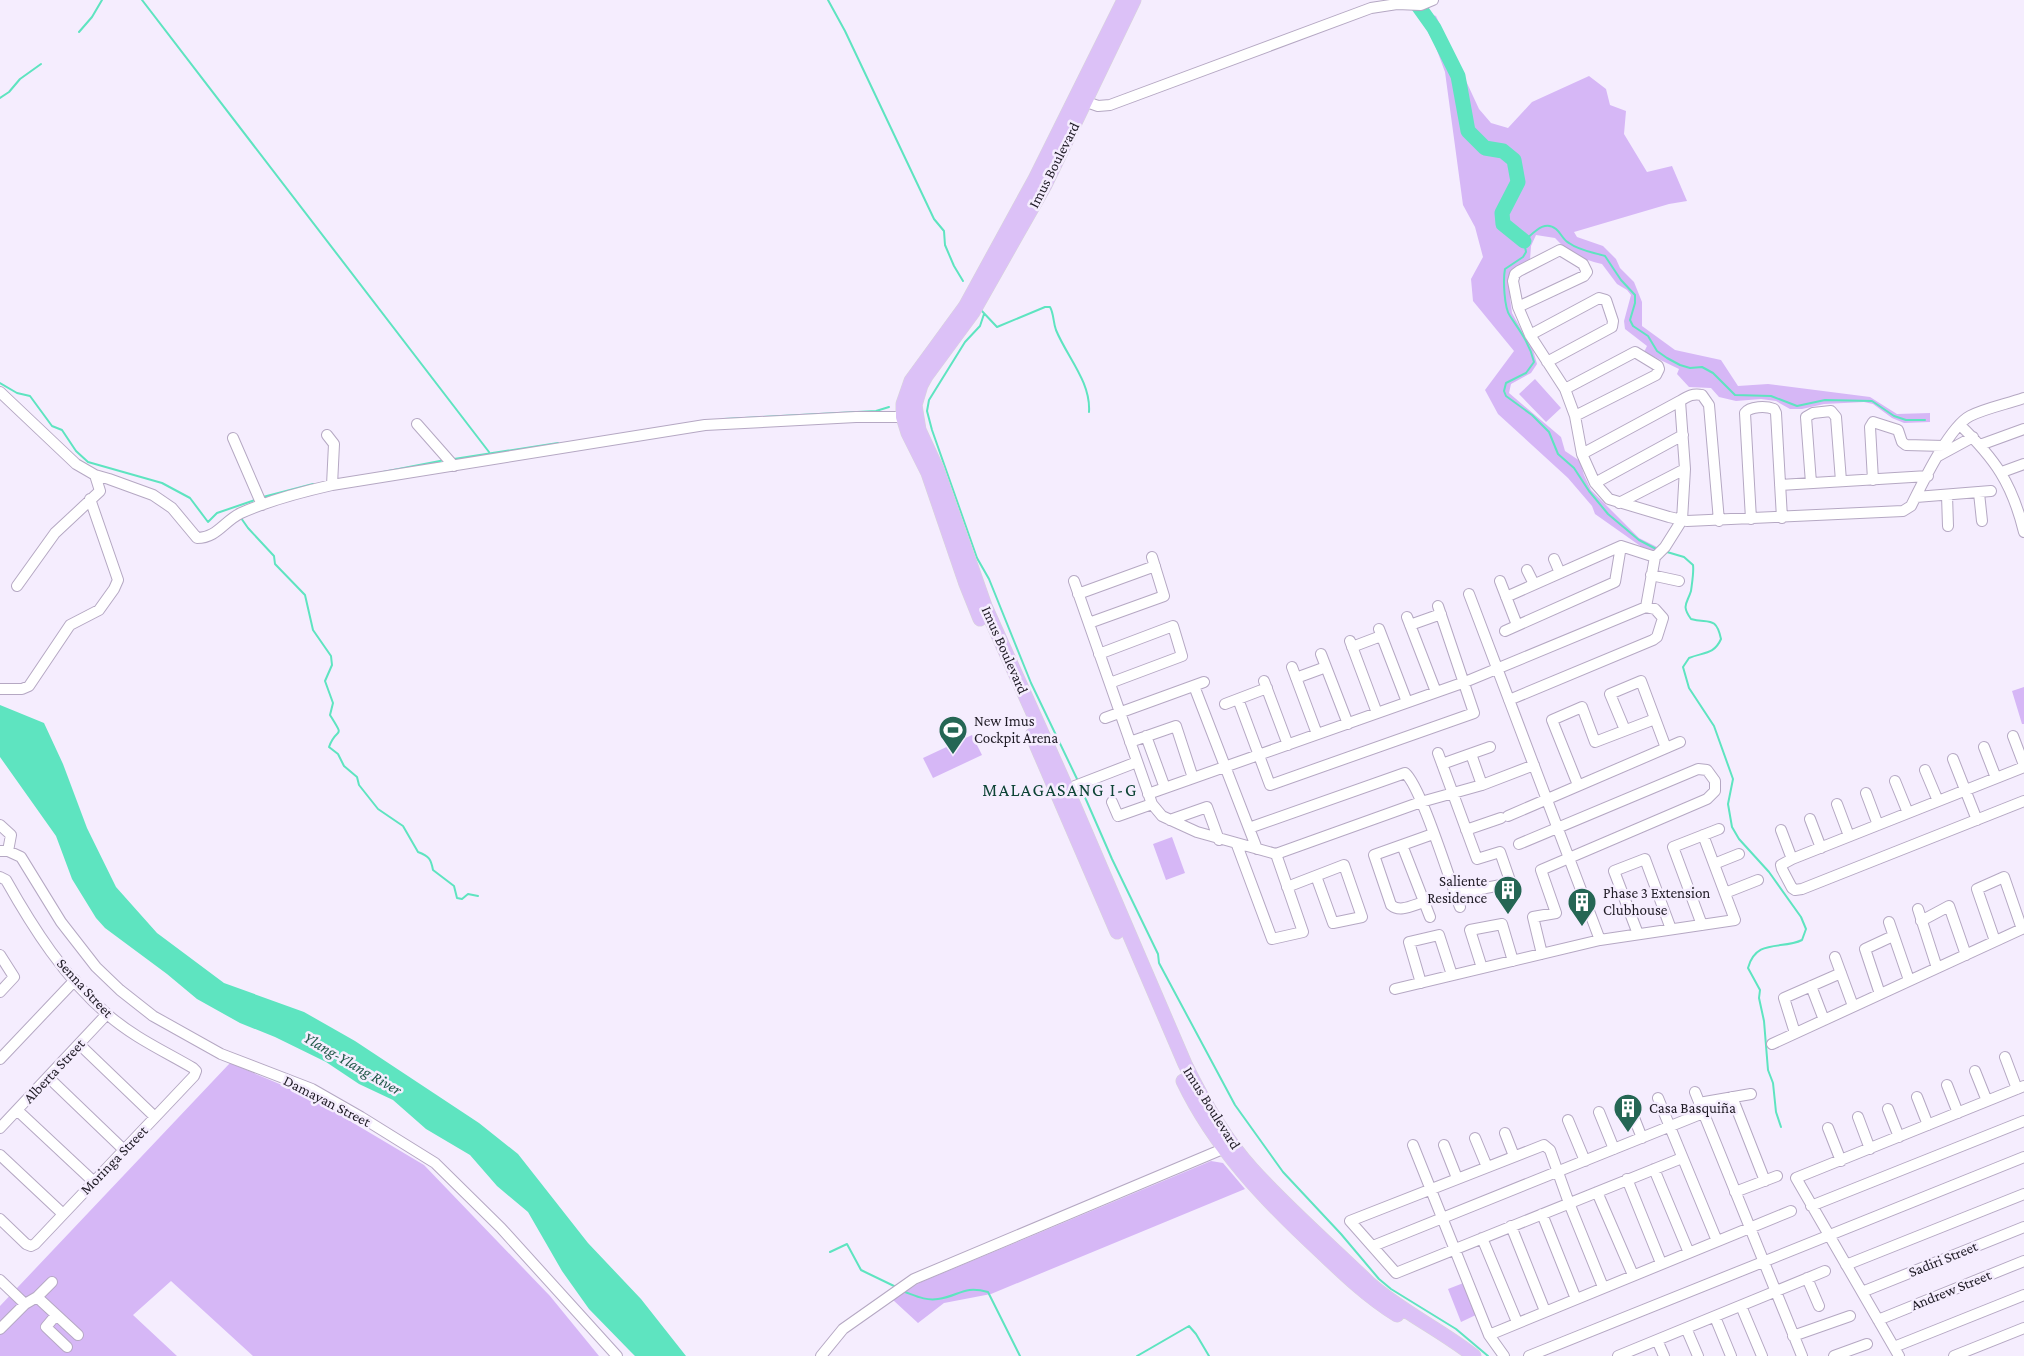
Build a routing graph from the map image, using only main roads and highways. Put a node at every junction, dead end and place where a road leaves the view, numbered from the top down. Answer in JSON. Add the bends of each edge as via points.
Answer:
{"nodes":[{"id":1,"x":1124,"y":0,"type":"edge"},
{"id":2,"x":1134,"y":0,"type":"edge"},
{"id":3,"x":1080,"y":100,"type":"junction"},
{"id":4,"x":1228,"y":1147,"type":"junction"},
{"id":5,"x":1459,"y":1356,"type":"edge"},
{"id":6,"x":1474,"y":1356,"type":"edge"}],
"edges":[{"from":1,"to":3,"type":"main road","name":"Imus Boulevard"},
{"from":2,"to":3,"type":"main road","name":"Imus Boulevard"},
{"from":3,"to":4,"type":"main road","name":"Imus Boulevard","via":[[965,307],[911,381],[903,404],[909,417],[908,433],[928,473],[976,610],[1062,791],[1180,1076],[1199,1112]]},
{"from":4,"to":5,"type":"main road","name":"Imus Boulevard","via":[[1242,1173],[1362,1291]]},
{"from":4,"to":6,"type":"main road","name":"Imus Boulevard","via":[[1382,1295]]}]}
